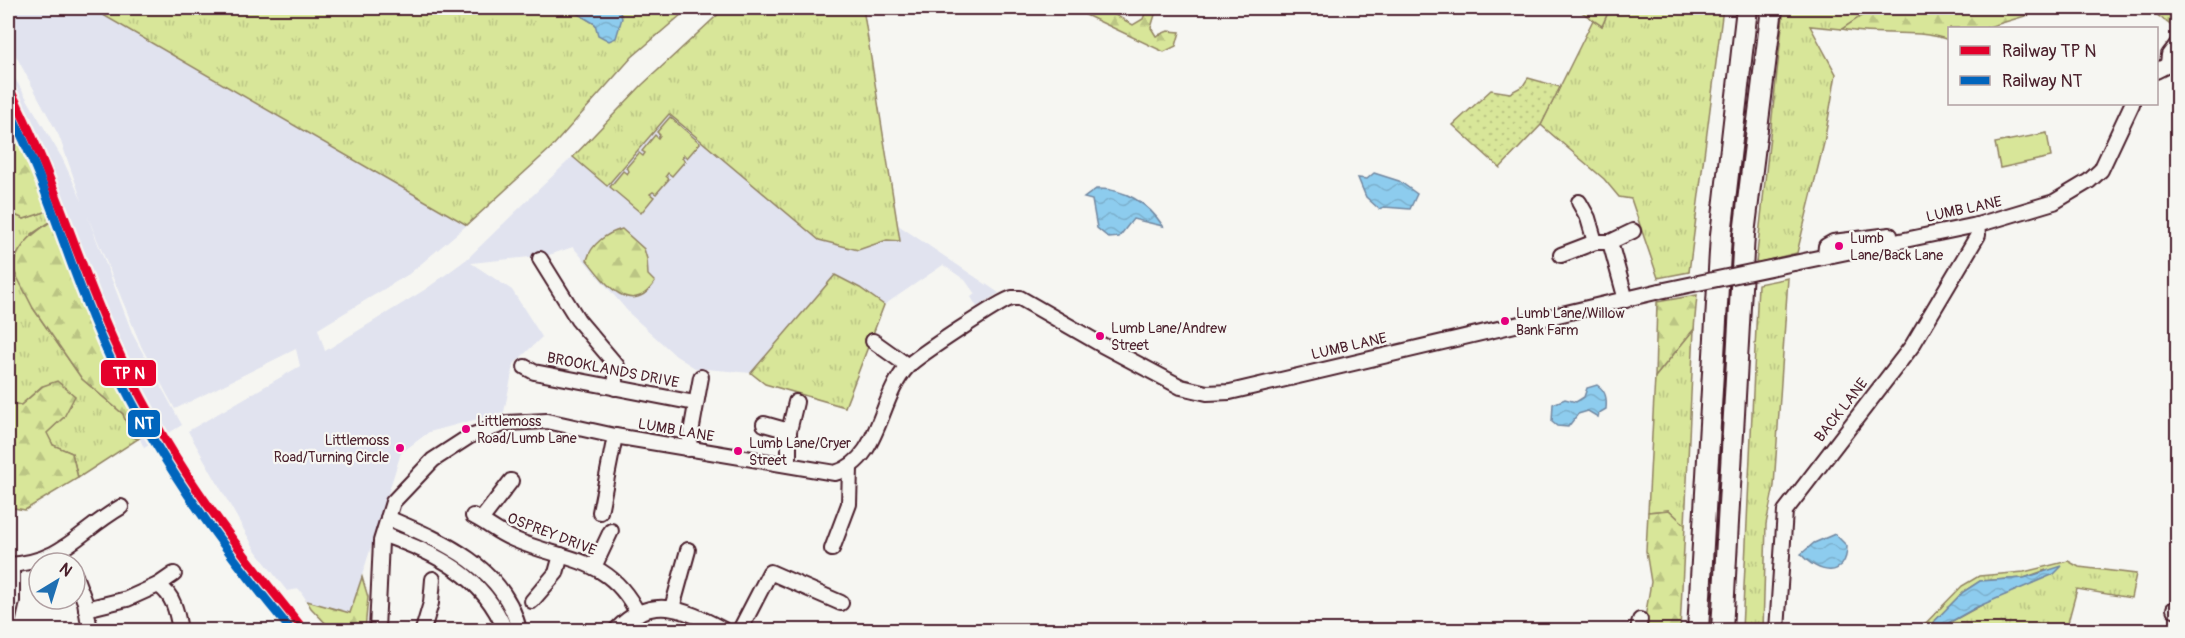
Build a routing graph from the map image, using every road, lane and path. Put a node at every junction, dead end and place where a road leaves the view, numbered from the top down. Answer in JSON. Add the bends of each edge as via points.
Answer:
{"nodes":[{"id":1,"x":1747,"y":8,"type":"edge"},
{"id":2,"x":1772,"y":8,"type":"edge"},
{"id":3,"x":2178,"y":43,"type":"edge"},
{"id":4,"x":2167,"y":64,"type":"edge"},
{"id":5,"x":2131,"y":105,"type":"edge"},
{"id":6,"x":1579,"y":202,"type":"dead end"},
{"id":7,"x":1977,"y":225,"type":"junction"},
{"id":8,"x":1633,"y":231,"type":"dead end"},
{"id":9,"x":1595,"y":242,"type":"junction"},
{"id":10,"x":1610,"y":242,"type":"junction"},
{"id":11,"x":1561,"y":255,"type":"dead end"},
{"id":12,"x":540,"y":259,"type":"dead end"},
{"id":13,"x":1624,"y":294,"type":"junction"},
{"id":14,"x":873,"y":341,"type":"dead end"},
{"id":15,"x":908,"y":366,"type":"junction"},
{"id":16,"x":525,"y":367,"type":"dead end"},
{"id":17,"x":701,"y":377,"type":"dead end"},
{"id":18,"x":615,"y":388,"type":"junction"},
{"id":19,"x":795,"y":402,"type":"dead end"},
{"id":20,"x":695,"y":403,"type":"junction"},
{"id":21,"x":764,"y":424,"type":"dead end"},
{"id":22,"x":789,"y":431,"type":"junction"},
{"id":23,"x":615,"y":436,"type":"junction"},
{"id":24,"x":688,"y":449,"type":"junction"},
{"id":25,"x":789,"y":465,"type":"junction"},
{"id":26,"x":850,"y":468,"type":"junction"},
{"id":27,"x":511,"y":481,"type":"dead end"},
{"id":28,"x":122,"y":507,"type":"dead end"},
{"id":29,"x":600,"y":512,"type":"dead end"},
{"id":30,"x":388,"y":518,"type":"junction"},
{"id":31,"x":611,"y":531,"type":"dead end"},
{"id":32,"x":384,"y":535,"type":"junction"},
{"id":33,"x":832,"y":549,"type":"dead end"},
{"id":34,"x":688,"y":550,"type":"dead end"},
{"id":35,"x":72,"y":551,"type":"edge"},
{"id":36,"x":561,"y":555,"type":"junction"},
{"id":37,"x":27,"y":564,"type":"edge"},
{"id":38,"x":10,"y":565,"type":"edge"},
{"id":39,"x":594,"y":567,"type":"junction"},
{"id":40,"x":174,"y":574,"type":"dead end"},
{"id":41,"x":433,"y":579,"type":"dead end"},
{"id":42,"x":158,"y":585,"type":"junction"},
{"id":43,"x":532,"y":601,"type":"dead end"},
{"id":44,"x":841,"y":603,"type":"dead end"},
{"id":45,"x":672,"y":608,"type":"junction"},
{"id":46,"x":87,"y":609,"type":"edge"},
{"id":47,"x":86,"y":611,"type":"edge"},
{"id":48,"x":638,"y":614,"type":"junction"},
{"id":49,"x":8,"y":619,"type":"edge"},
{"id":50,"x":90,"y":630,"type":"edge"},
{"id":51,"x":180,"y":630,"type":"edge"},
{"id":52,"x":377,"y":630,"type":"edge"},
{"id":53,"x":423,"y":630,"type":"edge"},
{"id":54,"x":505,"y":630,"type":"edge"},
{"id":55,"x":519,"y":630,"type":"edge"},
{"id":56,"x":616,"y":630,"type":"edge"},
{"id":57,"x":724,"y":630,"type":"edge"},
{"id":58,"x":740,"y":630,"type":"edge"},
{"id":59,"x":1698,"y":630,"type":"edge"},
{"id":60,"x":1722,"y":630,"type":"edge"},
{"id":61,"x":1777,"y":630,"type":"edge"}],
"edges":[{"from":1,"to":59,"type":"highway","via":[[1721,235]]},
{"from":2,"to":60,"type":"highway","via":[[1744,234]]},
{"from":3,"to":4,"type":"street"},
{"from":5,"to":7,"type":"street","name":"LUMB LANE","via":[[2118,127],[2107,160],[2094,177],[2054,202]]},
{"from":6,"to":9,"type":"street"},
{"from":7,"to":13,"type":"street","name":"LUMB LANE","bridge":true,"via":[[1660,291]]},
{"from":7,"to":61,"type":"street","name":"BACK LANE","via":[[1978,235],[1927,324],[1785,511]]},
{"from":8,"to":10,"type":"street"},
{"from":9,"to":10,"type":"street"},
{"from":9,"to":11,"type":"street"},
{"from":10,"to":13,"type":"street"},
{"from":12,"to":18,"type":"street","via":[[578,320],[617,366]]},
{"from":13,"to":15,"type":"street","name":"LUMB LANE","via":[[1230,392],[1207,393],[1181,387],[1020,297],[1012,298]]},
{"from":14,"to":15,"type":"street"},
{"from":15,"to":26,"type":"street","name":"LUMB LANE","via":[[861,459]]},
{"from":16,"to":18,"type":"street","name":"BROOKLANDS DRIVE"},
{"from":17,"to":20,"type":"street"},
{"from":18,"to":20,"type":"street","name":"BROOKLANDS DRIVE"},
{"from":19,"to":22,"type":"street"},
{"from":20,"to":24,"type":"street"},
{"from":21,"to":22,"type":"street"},
{"from":22,"to":25,"type":"street"},
{"from":23,"to":24,"type":"street","name":"LUMB LANE"},
{"from":23,"to":29,"type":"street"},
{"from":23,"to":30,"type":"street","name":"LUMB LANE","via":[[547,421],[507,423],[470,436],[433,459],[393,502]]},
{"from":24,"to":25,"type":"street","name":"LUMB LANE"},
{"from":25,"to":26,"type":"street","name":"LUMB LANE","via":[[834,473]]},
{"from":26,"to":33,"type":"street","via":[[849,504]]},
{"from":27,"to":36,"type":"street","name":"OSPREY DRIVE","via":[[477,518],[512,539]]},
{"from":28,"to":35,"type":"street"},
{"from":30,"to":32,"type":"street","name":"LUMB LANE"},
{"from":30,"to":55,"type":"street","via":[[448,546],[479,567],[504,593]]},
{"from":31,"to":39,"type":"street"},
{"from":32,"to":52,"type":"street","name":"LUMB LANE"},
{"from":32,"to":54,"type":"street","via":[[435,555],[466,575],[494,607]]},
{"from":34,"to":45,"type":"street"},
{"from":36,"to":39,"type":"street","name":"OSPREY DRIVE"},
{"from":36,"to":43,"type":"street","via":[[556,573]]},
{"from":37,"to":38,"type":"street"},
{"from":38,"to":49,"type":"street","via":[[13,594]]},
{"from":39,"to":48,"type":"street","name":"OSPREY DRIVE","via":[[622,587]]},
{"from":40,"to":42,"type":"street"},
{"from":41,"to":53,"type":"street"},
{"from":42,"to":46,"type":"street","via":[[127,599]]},
{"from":42,"to":51,"type":"street","via":[[167,591]]},
{"from":44,"to":58,"type":"street","via":[[772,566]]},
{"from":45,"to":48,"type":"street"},
{"from":45,"to":57,"type":"street"},
{"from":47,"to":50,"type":"street"},
{"from":48,"to":56,"type":"street"}]}
